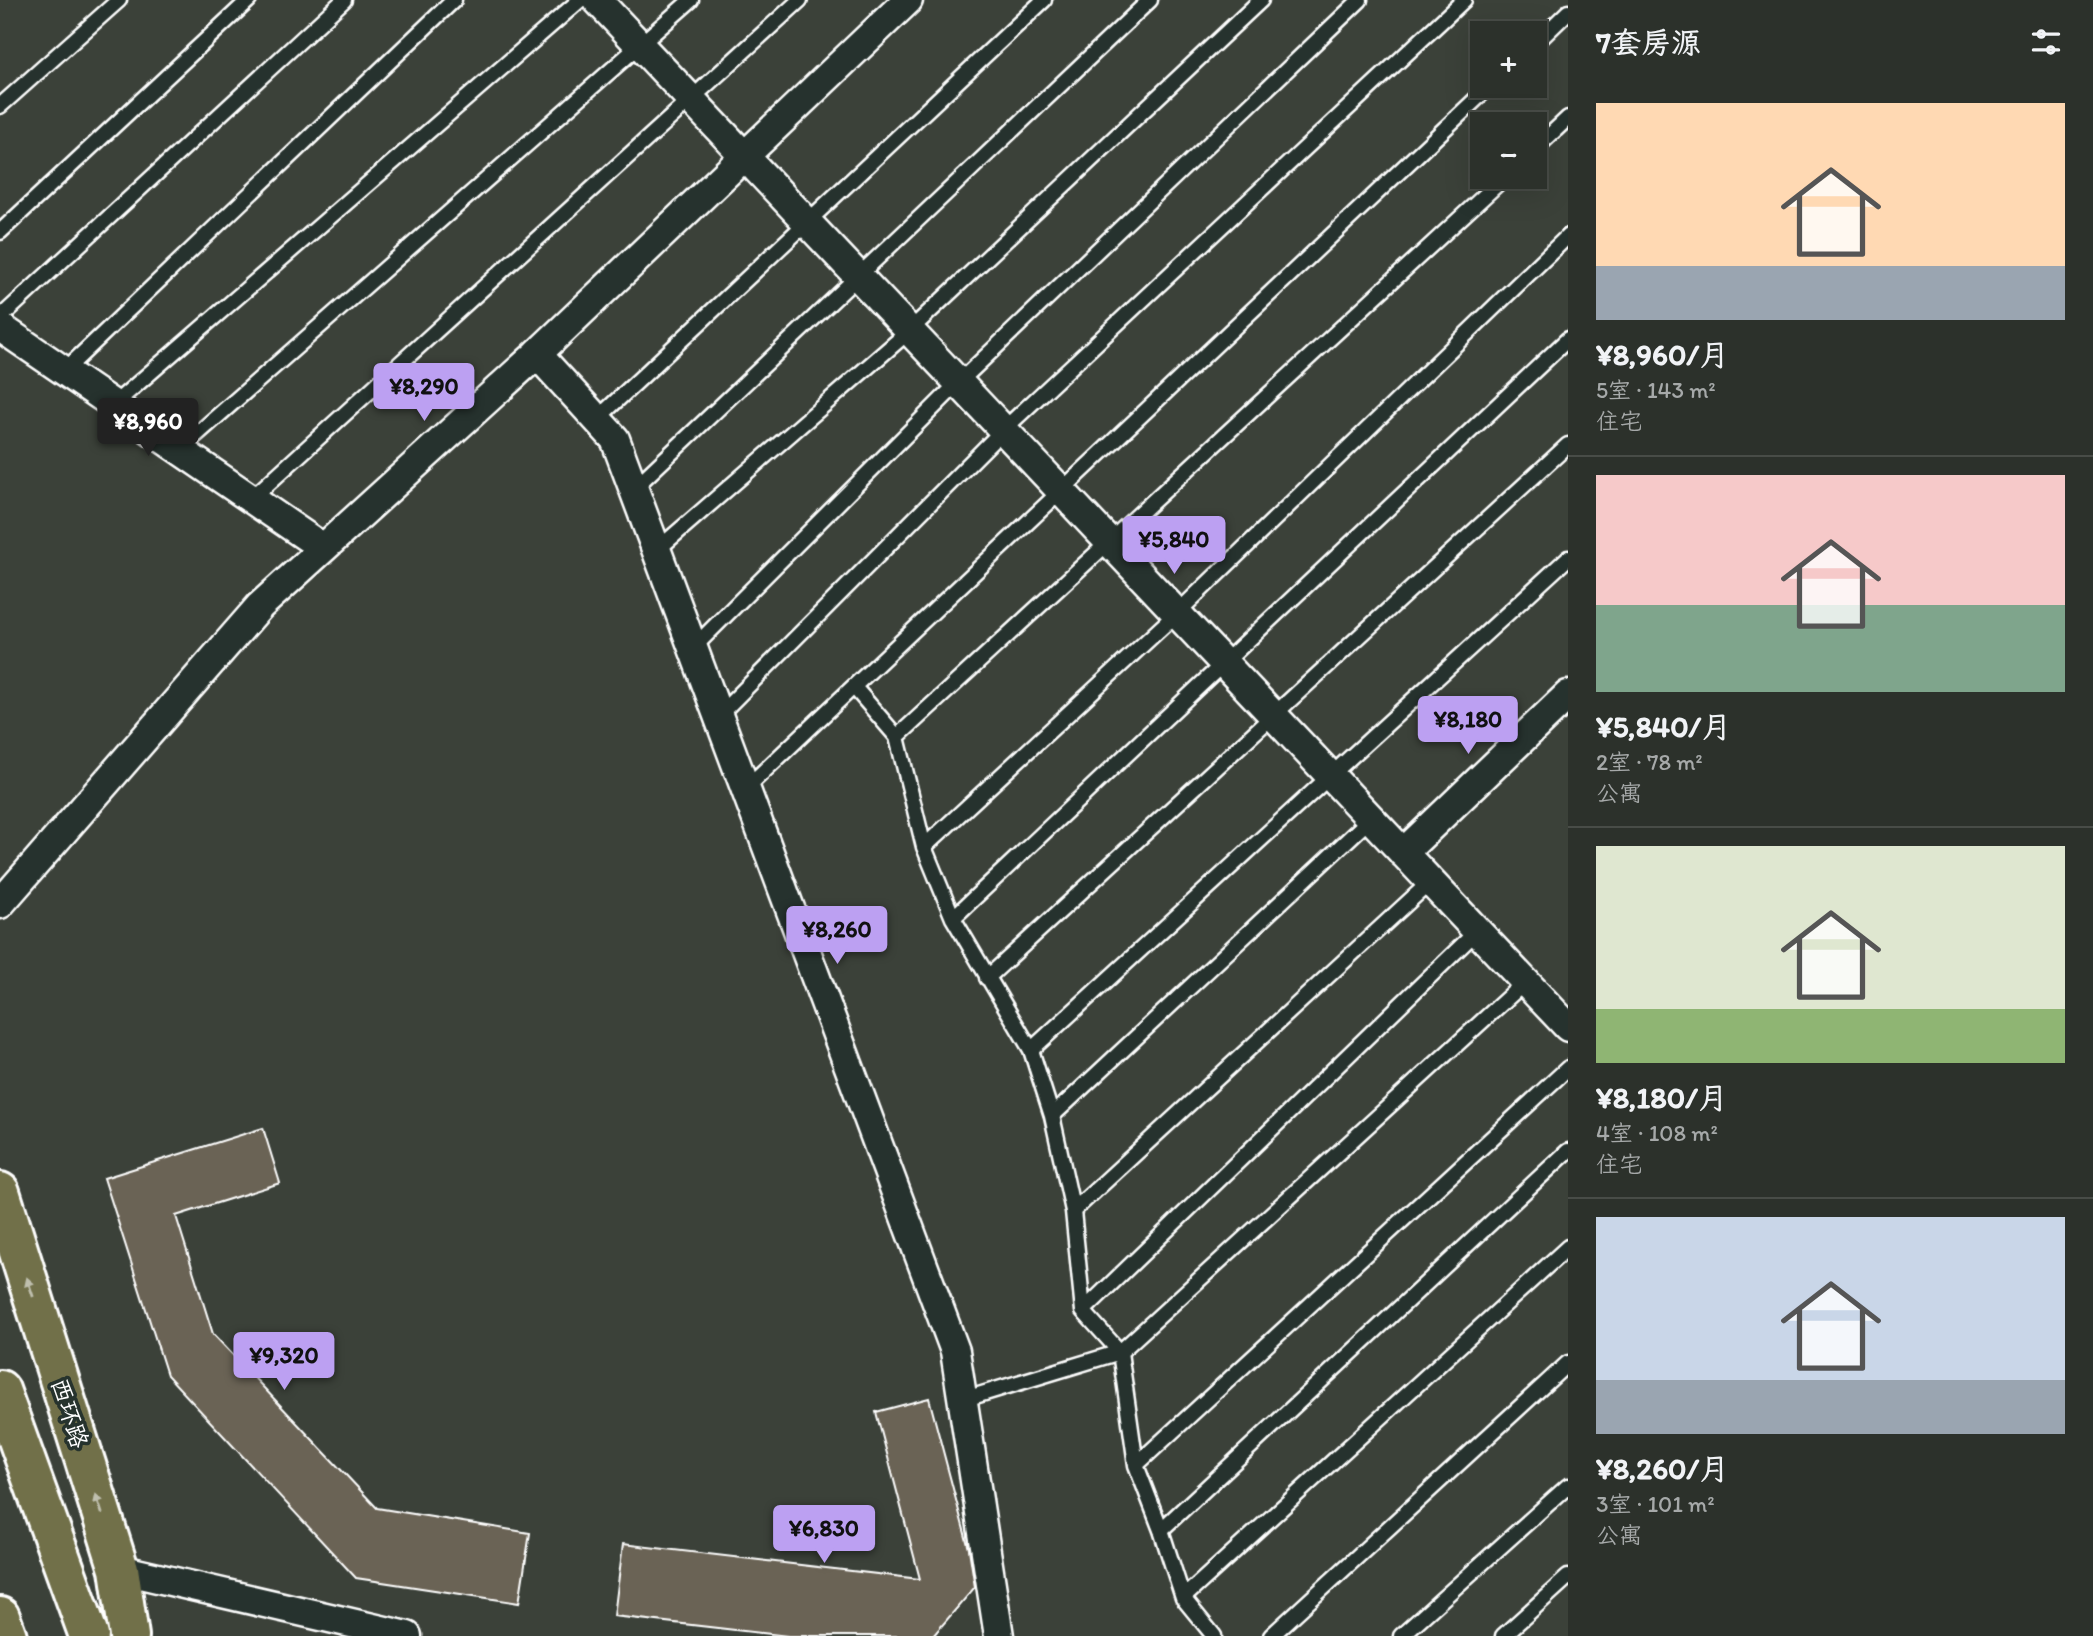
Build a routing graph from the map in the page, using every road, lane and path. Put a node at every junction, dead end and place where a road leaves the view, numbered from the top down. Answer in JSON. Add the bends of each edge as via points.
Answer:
{"nodes":[{"id":1,"x":119,"y":0,"type":"edge"},
{"id":2,"x":248,"y":0,"type":"edge"},
{"id":3,"x":344,"y":0,"type":"edge"},
{"id":4,"x":454,"y":0,"type":"edge"},
{"id":5,"x":580,"y":0,"type":"edge"},
{"id":6,"x":597,"y":0,"type":"edge"},
{"id":7,"x":691,"y":0,"type":"edge"},
{"id":8,"x":800,"y":0,"type":"edge"},
{"id":9,"x":908,"y":0,"type":"edge"},
{"id":10,"x":1044,"y":0,"type":"edge"},
{"id":11,"x":1150,"y":0,"type":"edge"},
{"id":12,"x":1261,"y":0,"type":"edge"},
{"id":13,"x":1360,"y":0,"type":"edge"},
{"id":14,"x":1465,"y":0,"type":"edge"},
{"id":15,"x":1568,"y":12,"type":"edge"},
{"id":16,"x":1547,"y":32,"type":"edge"},
{"id":17,"x":640,"y":47,"type":"junction"},
{"id":18,"x":1477,"y":98,"type":"edge"},
{"id":19,"x":689,"y":99,"type":"junction"},
{"id":20,"x":0,"y":106,"type":"edge"},
{"id":21,"x":1568,"y":118,"type":"edge"},
{"id":22,"x":1547,"y":138,"type":"edge"},
{"id":23,"x":744,"y":158,"type":"junction"},
{"id":24,"x":1491,"y":189,"type":"edge"},
{"id":25,"x":807,"y":224,"type":"junction"},
{"id":26,"x":0,"y":232,"type":"edge"},
{"id":27,"x":1568,"y":236,"type":"edge"},
{"id":28,"x":856,"y":276,"type":"junction"},
{"id":29,"x":0,"y":317,"type":"edge"},
{"id":30,"x":0,"y":327,"type":"edge"},
{"id":31,"x":908,"y":332,"type":"junction"},
{"id":32,"x":1568,"y":339,"type":"edge"},
{"id":33,"x":537,"y":354,"type":"junction"},
{"id":34,"x":64,"y":371,"type":"junction"},
{"id":35,"x":957,"y":384,"type":"junction"},
{"id":36,"x":113,"y":405,"type":"junction"},
{"id":37,"x":597,"y":419,"type":"junction"},
{"id":38,"x":1002,"y":431,"type":"junction"},
{"id":39,"x":1568,"y":445,"type":"edge"},
{"id":40,"x":179,"y":450,"type":"junction"},
{"id":41,"x":633,"y":489,"type":"junction"},
{"id":42,"x":1061,"y":493,"type":"junction"},
{"id":43,"x":251,"y":499,"type":"junction"},
{"id":44,"x":1109,"y":544,"type":"junction"},
{"id":45,"x":323,"y":548,"type":"junction"},
{"id":46,"x":657,"y":550,"type":"junction"},
{"id":47,"x":1568,"y":558,"type":"edge"},
{"id":48,"x":1176,"y":614,"type":"junction"},
{"id":49,"x":693,"y":648,"type":"junction"},
{"id":50,"x":1225,"y":665,"type":"junction"},
{"id":51,"x":854,"y":687,"type":"junction"},
{"id":52,"x":1568,"y":695,"type":"edge"},
{"id":53,"x":718,"y":716,"type":"junction"},
{"id":54,"x":1273,"y":717,"type":"junction"},
{"id":55,"x":897,"y":737,"type":"junction"},
{"id":56,"x":1331,"y":777,"type":"junction"},
{"id":57,"x":745,"y":789,"type":"junction"},
{"id":58,"x":1370,"y":819,"type":"junction"},
{"id":59,"x":924,"y":847,"type":"junction"},
{"id":60,"x":1403,"y":853,"type":"junction"},
{"id":61,"x":1430,"y":882,"type":"junction"},
{"id":62,"x":0,"y":904,"type":"edge"},
{"id":63,"x":953,"y":918,"type":"junction"},
{"id":64,"x":1477,"y":931,"type":"junction"},
{"id":65,"x":987,"y":978,"type":"junction"},
{"id":66,"x":1525,"y":982,"type":"junction"},
{"id":67,"x":1568,"y":1027,"type":"edge"},
{"id":68,"x":1031,"y":1050,"type":"junction"},
{"id":69,"x":1568,"y":1068,"type":"edge"},
{"id":70,"x":1052,"y":1116,"type":"junction"},
{"id":71,"x":1568,"y":1151,"type":"edge"},
{"id":72,"x":0,"y":1192,"type":"edge"},
{"id":73,"x":1073,"y":1211,"type":"junction"},
{"id":74,"x":1568,"y":1247,"type":"edge"},
{"id":75,"x":1083,"y":1311,"type":"junction"},
{"id":76,"x":1120,"y":1352,"type":"junction"},
{"id":77,"x":1568,"y":1363,"type":"edge"},
{"id":78,"x":0,"y":1390,"type":"edge"},
{"id":79,"x":962,"y":1401,"type":"junction"},
{"id":80,"x":1136,"y":1465,"type":"junction"},
{"id":81,"x":1568,"y":1486,"type":"edge"},
{"id":82,"x":1161,"y":1530,"type":"junction"},
{"id":83,"x":119,"y":1569,"type":"junction"},
{"id":84,"x":1568,"y":1577,"type":"edge"},
{"id":85,"x":1183,"y":1598,"type":"junction"},
{"id":86,"x":0,"y":1617,"type":"edge"},
{"id":87,"x":7,"y":1636,"type":"edge"},
{"id":88,"x":89,"y":1636,"type":"edge"},
{"id":89,"x":129,"y":1636,"type":"edge"},
{"id":90,"x":407,"y":1636,"type":"edge"},
{"id":91,"x":999,"y":1636,"type":"edge"},
{"id":92,"x":1214,"y":1636,"type":"edge"},
{"id":93,"x":1271,"y":1636,"type":"edge"},
{"id":94,"x":1401,"y":1636,"type":"edge"},
{"id":95,"x":1503,"y":1636,"type":"edge"}],
"edges":[{"from":1,"to":20,"type":"lane"},
{"from":2,"to":26,"type":"lane"},
{"from":3,"to":29,"type":"lane"},
{"from":4,"to":34,"type":"lane"},
{"from":5,"to":36,"type":"lane"},
{"from":6,"to":17,"type":"street"},
{"from":7,"to":17,"type":"lane"},
{"from":8,"to":19,"type":"lane"},
{"from":9,"to":23,"type":"street"},
{"from":10,"to":25,"type":"lane"},
{"from":11,"to":28,"type":"lane"},
{"from":12,"to":31,"type":"lane"},
{"from":13,"to":35,"type":"lane"},
{"from":14,"to":38,"type":"lane"},
{"from":15,"to":16,"type":"lane"},
{"from":17,"to":19,"type":"street"},
{"from":17,"to":40,"type":"lane"},
{"from":18,"to":42,"type":"lane"},
{"from":19,"to":23,"type":"street"},
{"from":19,"to":43,"type":"lane"},
{"from":21,"to":22,"type":"lane"},
{"from":23,"to":25,"type":"street"},
{"from":23,"to":33,"type":"street"},
{"from":24,"to":44,"type":"lane"},
{"from":25,"to":28,"type":"street"},
{"from":25,"to":37,"type":"lane"},
{"from":27,"to":48,"type":"lane"},
{"from":28,"to":31,"type":"street"},
{"from":28,"to":41,"type":"lane"},
{"from":30,"to":34,"type":"street"},
{"from":31,"to":35,"type":"street"},
{"from":31,"to":46,"type":"lane"},
{"from":32,"to":50,"type":"lane"},
{"from":33,"to":37,"type":"street"},
{"from":33,"to":45,"type":"street"},
{"from":34,"to":36,"type":"street"},
{"from":35,"to":38,"type":"street"},
{"from":35,"to":49,"type":"lane"},
{"from":36,"to":40,"type":"street"},
{"from":37,"to":41,"type":"street","via":[[615,439]]},
{"from":38,"to":42,"type":"street"},
{"from":38,"to":53,"type":"lane"},
{"from":39,"to":54,"type":"lane"},
{"from":40,"to":43,"type":"street"},
{"from":41,"to":46,"type":"street"},
{"from":42,"to":44,"type":"street"},
{"from":42,"to":51,"type":"lane"},
{"from":43,"to":45,"type":"street"},
{"from":44,"to":48,"type":"street"},
{"from":44,"to":55,"type":"lane"},
{"from":45,"to":62,"type":"street","via":[[260,606]]},
{"from":46,"to":49,"type":"street"},
{"from":47,"to":56,"type":"lane"},
{"from":48,"to":50,"type":"street"},
{"from":48,"to":59,"type":"lane"},
{"from":49,"to":53,"type":"street"},
{"from":50,"to":54,"type":"street"},
{"from":50,"to":63,"type":"lane"},
{"from":51,"to":55,"type":"lane"},
{"from":51,"to":57,"type":"lane"},
{"from":52,"to":60,"type":"street"},
{"from":53,"to":57,"type":"street"},
{"from":54,"to":56,"type":"street"},
{"from":54,"to":65,"type":"lane"},
{"from":55,"to":59,"type":"lane"},
{"from":56,"to":58,"type":"street"},
{"from":56,"to":68,"type":"lane"},
{"from":57,"to":79,"type":"street","via":[[955,1351]]},
{"from":58,"to":60,"type":"street"},
{"from":58,"to":70,"type":"lane"},
{"from":59,"to":63,"type":"lane"},
{"from":60,"to":61,"type":"street"},
{"from":61,"to":64,"type":"street"},
{"from":61,"to":73,"type":"lane"},
{"from":63,"to":65,"type":"lane"},
{"from":64,"to":66,"type":"street"},
{"from":64,"to":75,"type":"lane"},
{"from":65,"to":68,"type":"lane"},
{"from":66,"to":67,"type":"street"},
{"from":66,"to":76,"type":"lane"},
{"from":68,"to":70,"type":"lane"},
{"from":69,"to":80,"type":"lane"},
{"from":70,"to":73,"type":"lane"},
{"from":71,"to":82,"type":"lane"},
{"from":83,"to":72,"type":"main road","name":"西环路","one_way":true},
{"from":73,"to":75,"type":"lane"},
{"from":74,"to":85,"type":"lane"},
{"from":75,"to":76,"type":"lane"},
{"from":76,"to":79,"type":"lane"},
{"from":76,"to":80,"type":"lane"},
{"from":77,"to":93,"type":"lane"},
{"from":78,"to":88,"type":"main road"},
{"from":79,"to":91,"type":"street"},
{"from":80,"to":82,"type":"lane"},
{"from":81,"to":94,"type":"lane"},
{"from":82,"to":85,"type":"lane"},
{"from":83,"to":89,"type":"main road","name":"西环路"},
{"from":83,"to":90,"type":"street"},
{"from":84,"to":95,"type":"lane"},
{"from":85,"to":92,"type":"lane"},
{"from":86,"to":87,"type":"main road"}]}
